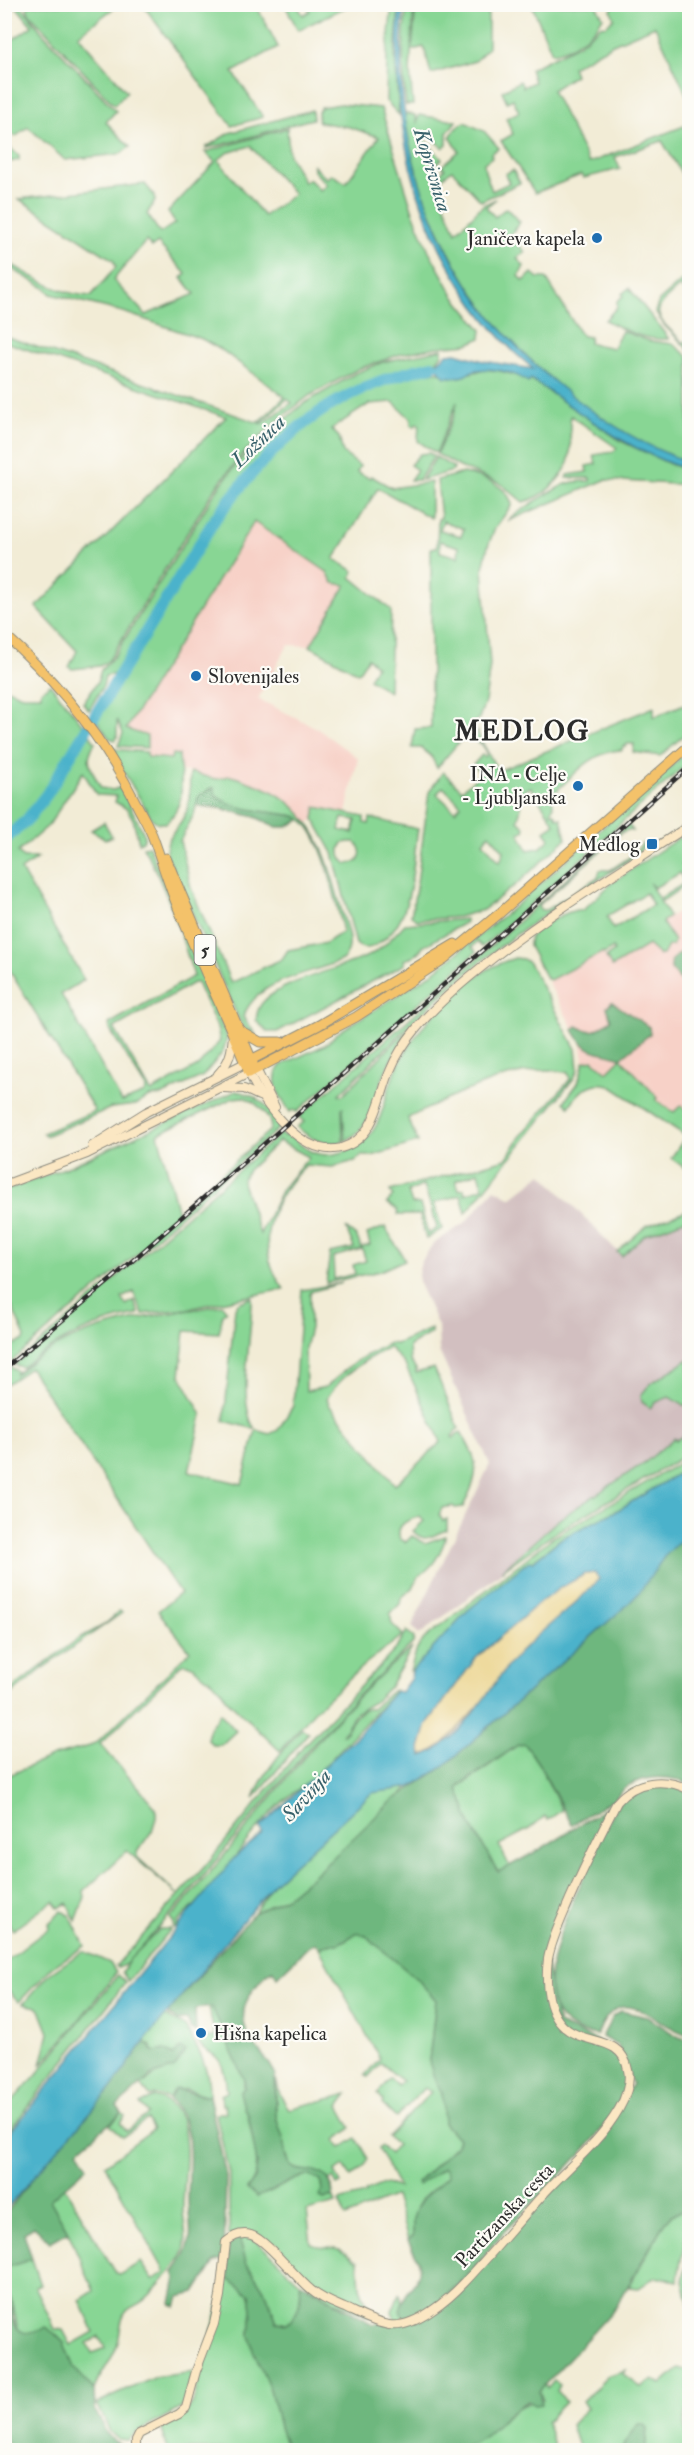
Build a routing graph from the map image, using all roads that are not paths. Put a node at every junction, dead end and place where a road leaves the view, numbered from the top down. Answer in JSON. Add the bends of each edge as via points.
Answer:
{"nodes":[{"id":1,"x":4,"y":634,"type":"edge"},
{"id":2,"x":690,"y":745,"type":"edge"},
{"id":3,"x":690,"y":825,"type":"edge"},
{"id":4,"x":474,"y":935,"type":"junction"},
{"id":5,"x":236,"y":1032,"type":"junction"},
{"id":6,"x":286,"y":1042,"type":"junction"},
{"id":7,"x":248,"y":1061,"type":"junction"},
{"id":8,"x":252,"y":1071,"type":"junction"},
{"id":9,"x":212,"y":1079,"type":"junction"},
{"id":10,"x":217,"y":1089,"type":"junction"},
{"id":11,"x":263,"y":1099,"type":"junction"},
{"id":12,"x":284,"y":1123,"type":"junction"},
{"id":13,"x":63,"y":1163,"type":"junction"},
{"id":14,"x":4,"y":1185,"type":"edge"},
{"id":15,"x":690,"y":1790,"type":"edge"},
{"id":16,"x":136,"y":2451,"type":"edge"}],
"edges":[{"from":1,"to":5,"type":"main road","number":"5","via":[[71,703],[125,783],[163,851]]},
{"from":2,"to":4,"type":"main road"},
{"from":3,"to":12,"type":"street","via":[[553,914],[449,995],[401,1050],[373,1120],[359,1139],[341,1148],[320,1148]]},
{"from":4,"to":6,"type":"main road"},
{"from":4,"to":8,"type":"main road","via":[[389,997]]},
{"from":5,"to":6,"type":"main road","via":[[260,1042]]},
{"from":5,"to":7,"type":"main road","number":"5"},
{"from":5,"to":9,"type":"street","via":[[229,1060]]},
{"from":6,"to":7,"type":"main road"},
{"from":7,"to":8,"type":"main road"},
{"from":7,"to":9,"type":"street"},
{"from":8,"to":10,"type":"street"},
{"from":8,"to":11,"type":"street"},
{"from":8,"to":12,"type":"street"},
{"from":9,"to":13,"type":"street","via":[[146,1112]]},
{"from":10,"to":11,"type":"street","via":[[244,1089]]},
{"from":10,"to":13,"type":"street"},
{"from":11,"to":12,"type":"street"},
{"from":13,"to":14,"type":"street"},
{"from":15,"to":16,"type":"street","name":"Partizanska cesta","via":[[661,1782],[625,1792],[577,1882],[548,1957],[549,1995],[560,2023],[576,2035],[603,2041],[614,2048],[629,2072],[619,2110],[592,2146],[447,2301],[401,2325],[380,2323],[329,2301],[312,2291],[263,2242],[252,2235],[233,2236],[226,2242],[214,2324],[186,2408],[139,2434]]}]}
